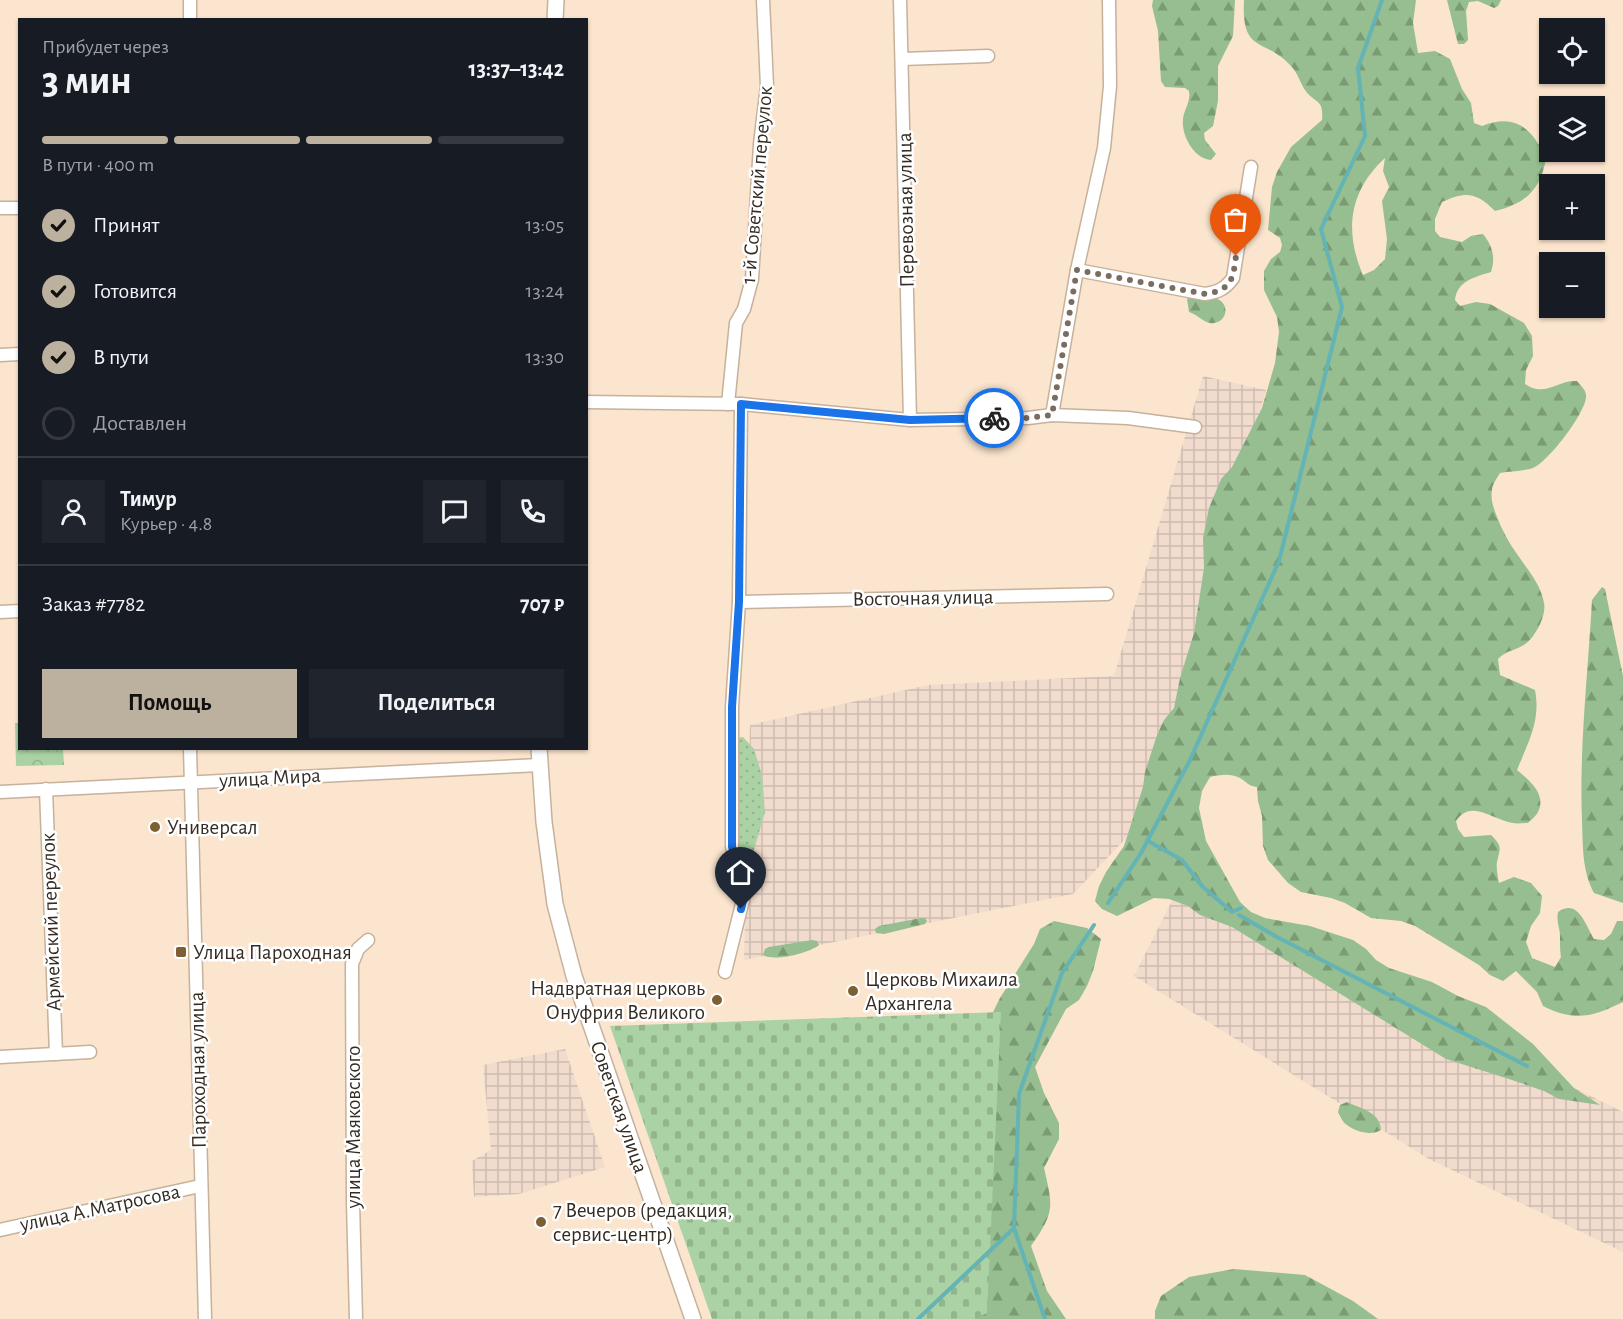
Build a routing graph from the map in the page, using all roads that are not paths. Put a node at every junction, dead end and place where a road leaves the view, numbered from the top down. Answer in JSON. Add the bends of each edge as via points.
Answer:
{"nodes":[{"id":1,"x":190,"y":0,"type":"edge"},
{"id":2,"x":556,"y":0,"type":"edge"},
{"id":3,"x":763,"y":0,"type":"edge"},
{"id":4,"x":900,"y":0,"type":"edge"},
{"id":5,"x":1109,"y":0,"type":"edge"},
{"id":6,"x":190,"y":18,"type":"edge"},
{"id":7,"x":555,"y":18,"type":"edge"},
{"id":8,"x":988,"y":56,"type":"dead end"},
{"id":9,"x":902,"y":59,"type":"junction"},
{"id":10,"x":1251,"y":167,"type":"dead end"},
{"id":11,"x":0,"y":208,"type":"edge"},
{"id":12,"x":18,"y":208,"type":"edge"},
{"id":13,"x":1077,"y":270,"type":"junction"},
{"id":14,"x":18,"y":354,"type":"edge"},
{"id":15,"x":0,"y":355,"type":"edge"},
{"id":16,"x":588,"y":402,"type":"edge"},
{"id":17,"x":728,"y":404,"type":"junction"},
{"id":18,"x":741,"y":404,"type":"junction"},
{"id":19,"x":1052,"y":415,"type":"junction"},
{"id":20,"x":910,"y":420,"type":"junction"},
{"id":21,"x":1195,"y":427,"type":"dead end"},
{"id":22,"x":1107,"y":594,"type":"dead end"},
{"id":23,"x":739,"y":602,"type":"junction"},
{"id":24,"x":18,"y":611,"type":"edge"},
{"id":25,"x":0,"y":612,"type":"edge"},
{"id":26,"x":190,"y":750,"type":"edge"},
{"id":27,"x":539,"y":750,"type":"edge"},
{"id":28,"x":540,"y":765,"type":"junction"},
{"id":29,"x":191,"y":782,"type":"junction"},
{"id":30,"x":46,"y":789,"type":"junction"},
{"id":31,"x":0,"y":792,"type":"edge"},
{"id":32,"x":368,"y":940,"type":"dead end"},
{"id":33,"x":725,"y":972,"type":"dead end"},
{"id":34,"x":90,"y":1052,"type":"dead end"},
{"id":35,"x":56,"y":1054,"type":"junction"},
{"id":36,"x":0,"y":1057,"type":"edge"},
{"id":37,"x":200,"y":1186,"type":"junction"},
{"id":38,"x":0,"y":1230,"type":"edge"},
{"id":39,"x":205,"y":1319,"type":"edge"},
{"id":40,"x":356,"y":1319,"type":"edge"},
{"id":41,"x":693,"y":1319,"type":"edge"}],
"edges":[{"from":1,"to":6,"type":"street"},
{"from":2,"to":7,"type":"street"},
{"from":3,"to":17,"type":"street","name":"1-й Советский переулок","via":[[766,86],[752,279],[736,323]]},
{"from":4,"to":9,"type":"street","name":"Перевозная улица"},
{"from":5,"to":13,"type":"street","via":[[1110,86],[1104,148]]},
{"from":8,"to":9,"type":"street"},
{"from":9,"to":20,"type":"street","name":"Перевозная улица"},
{"from":10,"to":13,"type":"street","via":[[1233,278],[1218,292],[1205,294]]},
{"from":11,"to":12,"type":"street"},
{"from":13,"to":19,"type":"street"},
{"from":14,"to":15,"type":"street"},
{"from":16,"to":17,"type":"street"},
{"from":17,"to":18,"type":"street"},
{"from":18,"to":20,"type":"street"},
{"from":18,"to":23,"type":"street"},
{"from":19,"to":20,"type":"street"},
{"from":19,"to":21,"type":"street","via":[[1128,418]]},
{"from":22,"to":23,"type":"street","name":"Восточная улица"},
{"from":23,"to":33,"type":"street","via":[[732,707],[732,847],[745,892]]},
{"from":24,"to":25,"type":"street"},
{"from":26,"to":29,"type":"street","name":"Пароходная улица"},
{"from":27,"to":28,"type":"street","name":"Советская улица"},
{"from":28,"to":29,"type":"street","name":"улица Мира"},
{"from":28,"to":41,"type":"street","name":"Советская улица","via":[[555,904],[574,976]]},
{"from":29,"to":30,"type":"street","name":"улица Мира"},
{"from":29,"to":37,"type":"street","name":"Пароходная улица"},
{"from":30,"to":31,"type":"street","name":"улица Мира"},
{"from":30,"to":35,"type":"street","name":"Армейский переулок"},
{"from":32,"to":40,"type":"street","name":"улица Маяковского","via":[[352,964]]},
{"from":34,"to":35,"type":"street"},
{"from":35,"to":36,"type":"street"},
{"from":37,"to":38,"type":"street","name":"улица А.Матросова"},
{"from":37,"to":39,"type":"street","name":"Пароходная улица"}]}
